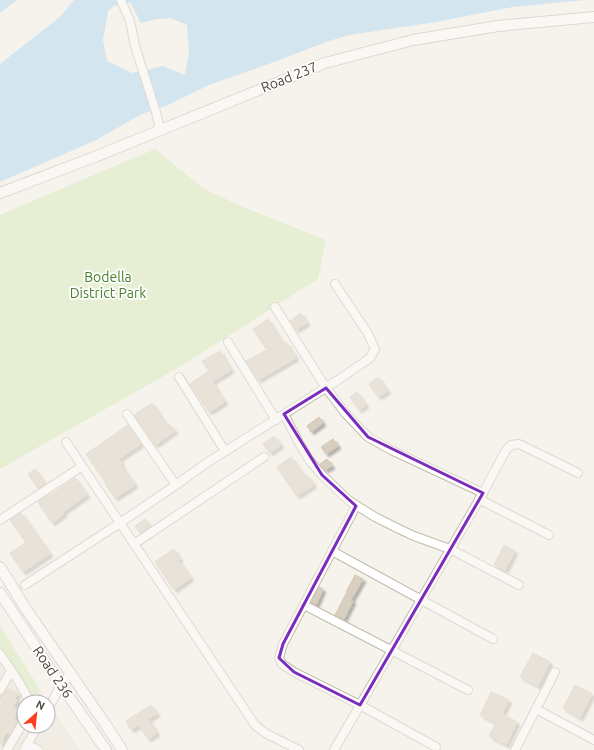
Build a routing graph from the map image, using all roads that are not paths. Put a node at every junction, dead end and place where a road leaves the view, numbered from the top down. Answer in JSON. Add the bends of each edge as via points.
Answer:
{"nodes":[{"id":1,"x":121,"y":0,"type":"edge"},
{"id":2,"x":594,"y":17,"type":"edge"},
{"id":3,"x":160,"y":130,"type":"junction"},
{"id":4,"x":0,"y":193,"type":"edge"},
{"id":5,"x":335,"y":284,"type":"dead end"},
{"id":6,"x":275,"y":307,"type":"dead end"},
{"id":7,"x":228,"y":342,"type":"dead end"},
{"id":8,"x":179,"y":378,"type":"dead end"},
{"id":9,"x":326,"y":388,"type":"junction"},
{"id":10,"x":127,"y":414,"type":"dead end"},
{"id":11,"x":284,"y":414,"type":"junction"},
{"id":12,"x":276,"y":420,"type":"junction"},
{"id":13,"x":66,"y":442,"type":"dead end"},
{"id":14,"x":225,"y":451,"type":"junction"},
{"id":15,"x":264,"y":457,"type":"dead end"},
{"id":16,"x":82,"y":467,"type":"junction"},
{"id":17,"x":578,"y":473,"type":"dead end"},
{"id":18,"x":176,"y":485,"type":"junction"},
{"id":19,"x":481,"y":496,"type":"junction"},
{"id":20,"x":356,"y":506,"type":"junction"},
{"id":21,"x":0,"y":520,"type":"edge"},
{"id":22,"x":120,"y":523,"type":"junction"},
{"id":23,"x":549,"y":535,"type":"dead end"},
{"id":24,"x":134,"y":544,"type":"junction"},
{"id":25,"x":450,"y":549,"type":"junction"},
{"id":26,"x":332,"y":551,"type":"junction"},
{"id":27,"x":0,"y":567,"type":"edge"},
{"id":28,"x":25,"y":585,"type":"dead end"},
{"id":29,"x":519,"y":585,"type":"dead end"},
{"id":30,"x":0,"y":592,"type":"edge"},
{"id":31,"x":421,"y":600,"type":"junction"},
{"id":32,"x":304,"y":605,"type":"junction"},
{"id":33,"x":493,"y":639,"type":"dead end"},
{"id":34,"x":391,"y":651,"type":"junction"},
{"id":35,"x":0,"y":654,"type":"edge"},
{"id":36,"x":11,"y":671,"type":"junction"},
{"id":37,"x":555,"y":672,"type":"dead end"},
{"id":38,"x":71,"y":673,"type":"junction"},
{"id":39,"x":61,"y":685,"type":"junction"},
{"id":40,"x":0,"y":690,"type":"edge"},
{"id":41,"x":468,"y":690,"type":"dead end"},
{"id":42,"x":25,"y":694,"type":"edge"},
{"id":43,"x":56,"y":694,"type":"edge"},
{"id":44,"x":360,"y":705,"type":"junction"},
{"id":45,"x":536,"y":708,"type":"junction"},
{"id":46,"x":16,"y":734,"type":"edge"},
{"id":47,"x":33,"y":734,"type":"edge"},
{"id":48,"x":594,"y":740,"type":"edge"},
{"id":49,"x":26,"y":747,"type":"edge"},
{"id":50,"x":436,"y":747,"type":"dead end"},
{"id":51,"x":7,"y":750,"type":"edge"},
{"id":52,"x":38,"y":750,"type":"edge"},
{"id":53,"x":106,"y":750,"type":"edge"},
{"id":54,"x":122,"y":750,"type":"edge"},
{"id":55,"x":299,"y":750,"type":"edge"},
{"id":56,"x":334,"y":750,"type":"edge"},
{"id":57,"x":515,"y":750,"type":"edge"}],
"edges":[{"from":1,"to":3,"type":"street","via":[[130,21]]},
{"from":2,"to":3,"type":"street","name":"Road 237","via":[[498,26],[428,37],[332,61]]},
{"from":3,"to":4,"type":"street","name":"Road 237"},
{"from":5,"to":9,"type":"street","via":[[367,332],[375,349],[370,358]]},
{"from":6,"to":9,"type":"street"},
{"from":7,"to":12,"type":"street"},
{"from":8,"to":14,"type":"street"},
{"from":9,"to":11,"type":"street"},
{"from":9,"to":19,"type":"street","via":[[368,437]]},
{"from":10,"to":18,"type":"street"},
{"from":11,"to":12,"type":"street"},
{"from":11,"to":20,"type":"street","via":[[310,461]]},
{"from":12,"to":14,"type":"street"},
{"from":13,"to":16,"type":"street"},
{"from":14,"to":18,"type":"street"},
{"from":15,"to":24,"type":"street"},
{"from":16,"to":21,"type":"street"},
{"from":16,"to":22,"type":"street"},
{"from":17,"to":19,"type":"street","via":[[519,444],[511,445]]},
{"from":18,"to":22,"type":"street"},
{"from":19,"to":23,"type":"street"},
{"from":19,"to":25,"type":"street"},
{"from":20,"to":25,"type":"street","via":[[414,536]]},
{"from":20,"to":26,"type":"street"},
{"from":22,"to":24,"type":"street"},
{"from":22,"to":28,"type":"street"},
{"from":24,"to":55,"type":"street","via":[[255,725],[265,733]]},
{"from":25,"to":29,"type":"street"},
{"from":25,"to":31,"type":"street"},
{"from":26,"to":31,"type":"street"},
{"from":26,"to":32,"type":"street"},
{"from":27,"to":38,"type":"street"},
{"from":30,"to":39,"type":"street","name":"Road 236"},
{"from":31,"to":33,"type":"street"},
{"from":31,"to":34,"type":"street"},
{"from":32,"to":34,"type":"street"},
{"from":32,"to":44,"type":"street","via":[[283,644],[279,658],[282,664]]},
{"from":34,"to":41,"type":"street"},
{"from":34,"to":44,"type":"street"},
{"from":35,"to":36,"type":"street"},
{"from":36,"to":40,"type":"street"},
{"from":36,"to":42,"type":"street"},
{"from":37,"to":45,"type":"street"},
{"from":38,"to":39,"type":"street"},
{"from":38,"to":54,"type":"street"},
{"from":39,"to":43,"type":"street"},
{"from":39,"to":53,"type":"street","name":"Road 236"},
{"from":44,"to":50,"type":"street"},
{"from":44,"to":56,"type":"street"},
{"from":45,"to":48,"type":"street"},
{"from":45,"to":57,"type":"street"},
{"from":46,"to":51,"type":"street"},
{"from":47,"to":49,"type":"street"},
{"from":49,"to":52,"type":"street"}]}
